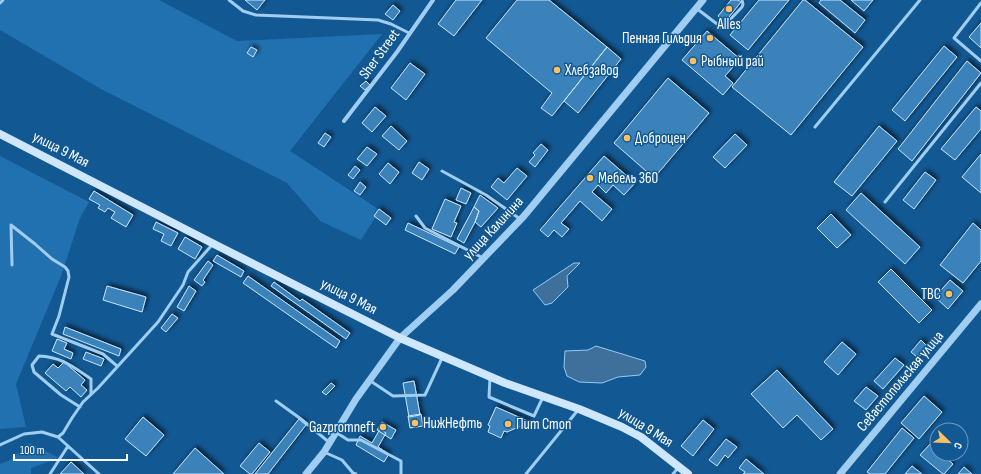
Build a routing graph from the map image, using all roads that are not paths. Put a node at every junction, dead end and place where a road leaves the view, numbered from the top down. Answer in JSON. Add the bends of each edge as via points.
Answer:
{"nodes":[{"id":1,"x":3,"y":0,"type":"edge"},
{"id":2,"x":229,"y":0,"type":"edge"},
{"id":3,"x":433,"y":0,"type":"edge"},
{"id":4,"x":703,"y":0,"type":"edge"},
{"id":5,"x":742,"y":0,"type":"edge"},
{"id":6,"x":919,"y":1,"type":"edge"},
{"id":7,"x":981,"y":3,"type":"edge"},
{"id":8,"x":0,"y":4,"type":"edge"},
{"id":9,"x":696,"y":8,"type":"junction"},
{"id":10,"x":409,"y":33,"type":"junction"},
{"id":11,"x":981,"y":61,"type":"edge"},
{"id":12,"x":981,"y":83,"type":"edge"},
{"id":13,"x":344,"y":121,"type":"dead end"},
{"id":14,"x":815,"y":127,"type":"dead end"},
{"id":15,"x":0,"y":134,"type":"edge"},
{"id":16,"x":442,"y":171,"type":"dead end"},
{"id":17,"x":885,"y":202,"type":"dead end"},
{"id":18,"x":416,"y":216,"type":"dead end"},
{"id":19,"x":520,"y":219,"type":"junction"},
{"id":20,"x":214,"y":244,"type":"junction"},
{"id":21,"x":483,"y":258,"type":"junction"},
{"id":22,"x":12,"y":265,"type":"dead end"},
{"id":23,"x":981,"y":304,"type":"edge"},
{"id":24,"x":400,"y":338,"type":"junction"},
{"id":25,"x":443,"y":357,"type":"junction"},
{"id":26,"x":117,"y":366,"type":"junction"},
{"id":27,"x":490,"y":377,"type":"junction"},
{"id":28,"x":369,"y":380,"type":"junction"},
{"id":29,"x":91,"y":394,"type":"junction"},
{"id":30,"x":543,"y":397,"type":"junction"},
{"id":31,"x":276,"y":401,"type":"dead end"},
{"id":32,"x":80,"y":407,"type":"junction"},
{"id":33,"x":579,"y":409,"type":"junction"},
{"id":34,"x":336,"y":432,"type":"junction"},
{"id":35,"x":58,"y":437,"type":"junction"},
{"id":36,"x":330,"y":443,"type":"junction"},
{"id":37,"x":0,"y":445,"type":"edge"},
{"id":38,"x":68,"y":446,"type":"junction"},
{"id":39,"x":324,"y":452,"type":"junction"},
{"id":40,"x":679,"y":467,"type":"junction"},
{"id":41,"x":50,"y":474,"type":"edge"},
{"id":42,"x":99,"y":474,"type":"edge"},
{"id":43,"x":306,"y":474,"type":"edge"},
{"id":44,"x":356,"y":474,"type":"edge"},
{"id":45,"x":401,"y":474,"type":"edge"},
{"id":46,"x":526,"y":474,"type":"edge"},
{"id":47,"x":673,"y":474,"type":"edge"},
{"id":48,"x":688,"y":474,"type":"edge"},
{"id":49,"x":840,"y":474,"type":"edge"}],
"edges":[{"from":1,"to":8,"type":"lane"},
{"from":2,"to":10,"type":"lane","via":[[243,11],[256,16],[378,20]]},
{"from":3,"to":10,"type":"street","name":"Sher Street"},
{"from":4,"to":9,"type":"street","name":"улица Калинина"},
{"from":5,"to":9,"type":"lane","via":[[742,7],[723,27]]},
{"from":6,"to":14,"type":"lane"},
{"from":7,"to":11,"type":"lane","via":[[954,38]]},
{"from":9,"to":19,"type":"street","name":"улица Калинина"},
{"from":10,"to":13,"type":"street","name":"Sher Street"},
{"from":12,"to":17,"type":"lane"},
{"from":15,"to":20,"type":"main road","name":"улица 9 Мая"},
{"from":16,"to":19,"type":"lane","via":[[486,195]]},
{"from":18,"to":21,"type":"lane","via":[[425,228]]},
{"from":19,"to":21,"type":"street","name":"улица Калинина"},
{"from":20,"to":24,"type":"main road","name":"улица 9 Мая"},
{"from":20,"to":26,"type":"lane","via":[[188,272],[183,285],[158,322]]},
{"from":21,"to":24,"type":"street","name":"улица Калинина","via":[[453,290]]},
{"from":22,"to":26,"type":"lane","via":[[11,225],[68,271],[69,277],[52,334],[103,354]]},
{"from":23,"to":49,"type":"street","name":"Севастопольская улица"},
{"from":24,"to":25,"type":"main road","name":"улица 9 Мая"},
{"from":24,"to":28,"type":"street","name":"улица Калинина"},
{"from":25,"to":27,"type":"main road","name":"улица 9 Мая"},
{"from":25,"to":28,"type":"lane","via":[[425,395],[393,396]]},
{"from":26,"to":29,"type":"lane"},
{"from":27,"to":30,"type":"main road","name":"улица 9 Мая"},
{"from":27,"to":30,"type":"lane","via":[[489,397],[534,416]]},
{"from":28,"to":34,"type":"street","name":"улица Калинина"},
{"from":29,"to":32,"type":"lane"},
{"from":29,"to":32,"type":"lane","via":[[91,379],[65,361],[39,356],[32,366],[34,372]]},
{"from":30,"to":33,"type":"main road","name":"улица 9 Мая"},
{"from":31,"to":36,"type":"lane"},
{"from":32,"to":35,"type":"lane"},
{"from":33,"to":40,"type":"main road","name":"улица 9 Мая","via":[[641,437]]},
{"from":33,"to":46,"type":"lane"},
{"from":34,"to":36,"type":"street","name":"улица Калинина"},
{"from":34,"to":45,"type":"lane","via":[[348,440],[361,440],[401,461]]},
{"from":35,"to":37,"type":"lane","via":[[42,432],[24,434]]},
{"from":35,"to":38,"type":"lane"},
{"from":36,"to":39,"type":"street","name":"улица Калинина"},
{"from":38,"to":41,"type":"lane"},
{"from":38,"to":42,"type":"lane"},
{"from":39,"to":43,"type":"street","name":"улица Калинина"},
{"from":39,"to":44,"type":"lane","via":[[342,460],[352,473]]},
{"from":40,"to":47,"type":"lane"},
{"from":40,"to":48,"type":"main road","name":"улица 9 Мая"}]}
